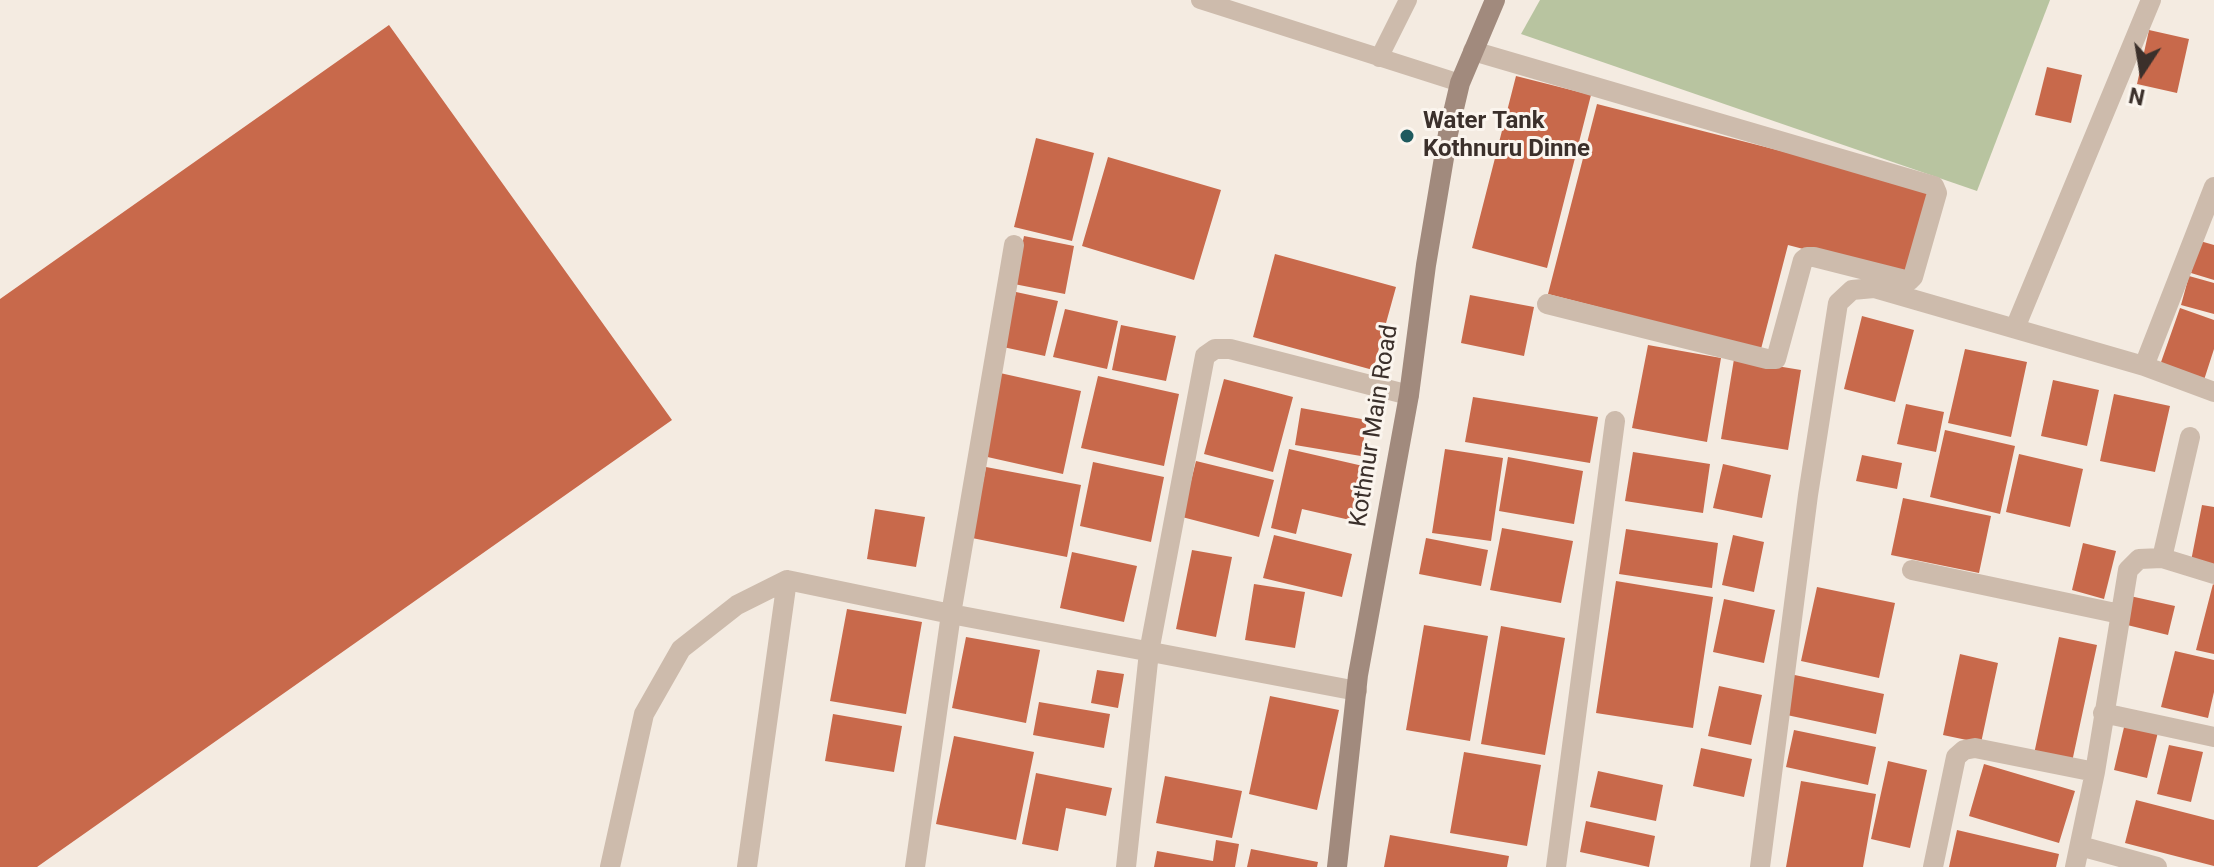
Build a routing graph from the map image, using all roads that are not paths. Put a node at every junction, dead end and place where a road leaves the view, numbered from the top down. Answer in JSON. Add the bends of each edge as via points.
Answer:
{"nodes":[{"id":1,"x":1200,"y":0,"type":"edge"},
{"id":2,"x":1408,"y":0,"type":"edge"},
{"id":3,"x":1495,"y":0,"type":"edge"},
{"id":4,"x":2151,"y":0,"type":"edge"},
{"id":5,"x":1473,"y":51,"type":"junction"},
{"id":6,"x":1379,"y":58,"type":"junction"},
{"id":7,"x":1460,"y":83,"type":"junction"},
{"id":8,"x":2214,"y":187,"type":"edge"},
{"id":9,"x":1014,"y":245,"type":"dead end"},
{"id":10,"x":1547,"y":304,"type":"dead end"},
{"id":11,"x":2015,"y":328,"type":"junction"},
{"id":12,"x":2144,"y":366,"type":"junction"},
{"id":13,"x":2214,"y":392,"type":"edge"},
{"id":14,"x":1409,"y":395,"type":"junction"},
{"id":15,"x":1615,"y":421,"type":"dead end"},
{"id":16,"x":2190,"y":437,"type":"dead end"},
{"id":17,"x":2162,"y":558,"type":"junction"},
{"id":18,"x":1912,"y":570,"type":"dead end"},
{"id":19,"x":2214,"y":574,"type":"edge"},
{"id":20,"x":787,"y":580,"type":"junction"},
{"id":21,"x":951,"y":614,"type":"junction"},
{"id":22,"x":2120,"y":614,"type":"junction"},
{"id":23,"x":1149,"y":652,"type":"junction"},
{"id":24,"x":1357,"y":691,"type":"junction"},
{"id":25,"x":2103,"y":713,"type":"junction"},
{"id":26,"x":2214,"y":737,"type":"edge"},
{"id":27,"x":2095,"y":772,"type":"junction"},
{"id":28,"x":2080,"y":846,"type":"junction"},
{"id":29,"x":610,"y":867,"type":"edge"},
{"id":30,"x":747,"y":867,"type":"edge"},
{"id":31,"x":915,"y":867,"type":"edge"},
{"id":32,"x":1126,"y":867,"type":"edge"},
{"id":33,"x":1337,"y":867,"type":"edge"},
{"id":34,"x":1556,"y":867,"type":"edge"},
{"id":35,"x":1760,"y":867,"type":"edge"},
{"id":36,"x":1933,"y":867,"type":"edge"},
{"id":37,"x":2075,"y":867,"type":"edge"},
{"id":38,"x":2157,"y":867,"type":"edge"}],
"edges":[{"from":1,"to":6,"type":"lane"},
{"from":2,"to":6,"type":"lane"},
{"from":3,"to":5,"type":"main road","name":"Kothnur Main Road"},
{"from":4,"to":11,"type":"street"},
{"from":5,"to":7,"type":"main road","name":"Kothnur Main Road"},
{"from":5,"to":10,"type":"street","via":[[1934,186],[1937,193],[1909,281],[1814,257],[1803,260],[1776,359]]},
{"from":6,"to":7,"type":"lane"},
{"from":7,"to":14,"type":"main road","name":"Kothnur Main Road","via":[[1426,265]]},
{"from":8,"to":12,"type":"street"},
{"from":9,"to":21,"type":"street"},
{"from":11,"to":12,"type":"street"},
{"from":11,"to":35,"type":"street","via":[[1874,288],[1852,290],[1838,303]]},
{"from":12,"to":13,"type":"street"},
{"from":14,"to":23,"type":"street","via":[[1230,349],[1215,349],[1205,356]]},
{"from":14,"to":24,"type":"main road","name":"Kothnur Main Road"},
{"from":15,"to":34,"type":"street"},
{"from":16,"to":17,"type":"street"},
{"from":17,"to":19,"type":"street"},
{"from":17,"to":22,"type":"street","via":[[2139,559],[2128,570]]},
{"from":18,"to":22,"type":"street"},
{"from":20,"to":21,"type":"street"},
{"from":20,"to":29,"type":"street","via":[[737,605],[681,649],[644,714]]},
{"from":20,"to":30,"type":"street"},
{"from":21,"to":23,"type":"street"},
{"from":21,"to":31,"type":"street"},
{"from":22,"to":25,"type":"street"},
{"from":23,"to":24,"type":"street"},
{"from":23,"to":32,"type":"street"},
{"from":24,"to":33,"type":"main road","name":"Kothnur Main Road"},
{"from":25,"to":26,"type":"street"},
{"from":25,"to":27,"type":"street"},
{"from":27,"to":28,"type":"street"},
{"from":27,"to":36,"type":"street","via":[[1964,750],[1956,757]]},
{"from":28,"to":37,"type":"street"},
{"from":28,"to":38,"type":"street"}]}
